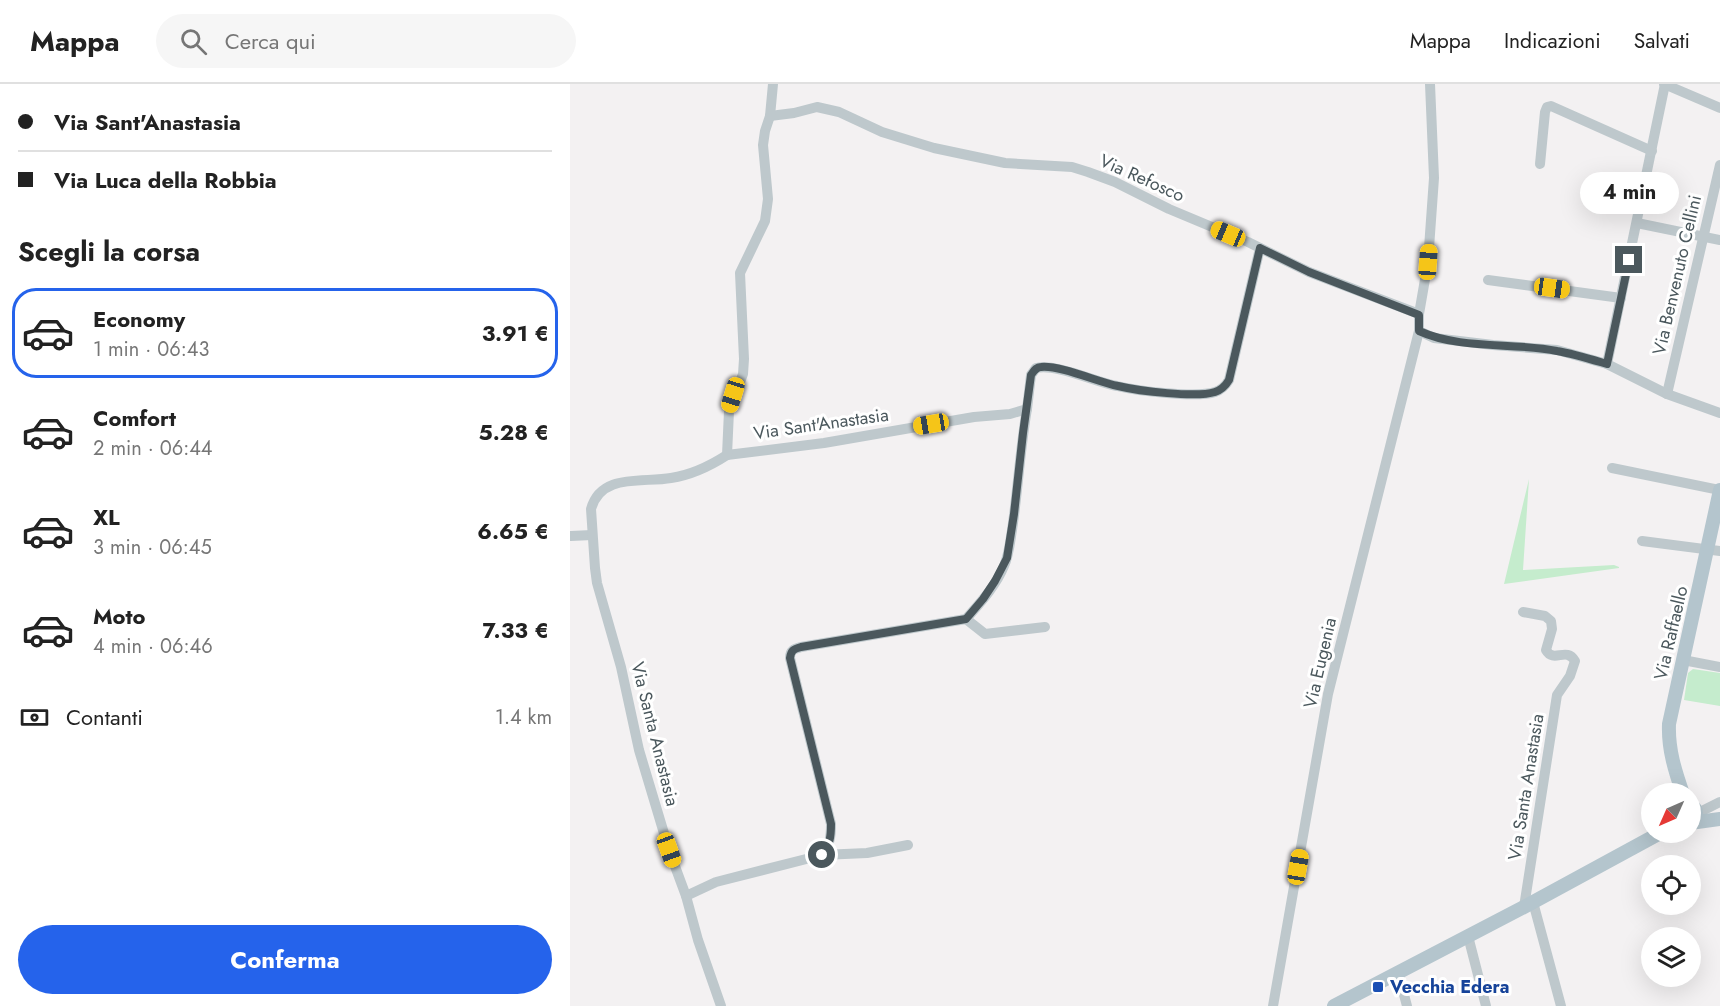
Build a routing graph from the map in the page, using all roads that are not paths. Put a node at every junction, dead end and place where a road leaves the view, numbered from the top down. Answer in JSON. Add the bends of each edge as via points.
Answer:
{"nodes":[{"id":1,"x":773,"y":84,"type":"edge"},
{"id":2,"x":1430,"y":84,"type":"edge"},
{"id":3,"x":1664,"y":84,"type":"edge"},
{"id":4,"x":1720,"y":108,"type":"edge"},
{"id":5,"x":770,"y":116,"type":"junction"},
{"id":6,"x":1652,"y":151,"type":"junction"},
{"id":7,"x":1540,"y":164,"type":"dead end"},
{"id":8,"x":1720,"y":165,"type":"edge"},
{"id":9,"x":1637,"y":223,"type":"junction"},
{"id":10,"x":1704,"y":236,"type":"junction"},
{"id":11,"x":1720,"y":240,"type":"edge"},
{"id":12,"x":1260,"y":248,"type":"junction"},
{"id":13,"x":1488,"y":280,"type":"dead end"},
{"id":14,"x":1621,"y":298,"type":"junction"},
{"id":15,"x":1419,"y":315,"type":"junction"},
{"id":16,"x":1419,"y":331,"type":"junction"},
{"id":17,"x":1607,"y":364,"type":"junction"},
{"id":18,"x":1667,"y":394,"type":"junction"},
{"id":19,"x":1027,"y":409,"type":"junction"},
{"id":20,"x":1720,"y":413,"type":"edge"},
{"id":21,"x":727,"y":455,"type":"junction"},
{"id":22,"x":1612,"y":468,"type":"dead end"},
{"id":23,"x":1720,"y":490,"type":"edge"},
{"id":24,"x":571,"y":536,"type":"edge"},
{"id":25,"x":592,"y":536,"type":"junction"},
{"id":26,"x":1642,"y":541,"type":"dead end"},
{"id":27,"x":1714,"y":550,"type":"edge"},
{"id":28,"x":1523,"y":612,"type":"dead end"},
{"id":29,"x":966,"y":619,"type":"junction"},
{"id":30,"x":1045,"y":627,"type":"dead end"},
{"id":31,"x":1683,"y":660,"type":"junction"},
{"id":32,"x":1720,"y":667,"type":"edge"},
{"id":33,"x":1678,"y":783,"type":"edge"},
{"id":34,"x":1717,"y":803,"type":"edge"},
{"id":35,"x":1701,"y":810,"type":"edge"},
{"id":36,"x":1701,"y":816,"type":"edge"},
{"id":37,"x":1717,"y":819,"type":"edge"},
{"id":38,"x":1641,"y":842,"type":"edge"},
{"id":39,"x":908,"y":846,"type":"dead end"},
{"id":40,"x":822,"y":855,"type":"junction"},
{"id":41,"x":686,"y":896,"type":"junction"},
{"id":42,"x":1528,"y":905,"type":"junction"},
{"id":43,"x":1468,"y":936,"type":"junction"},
{"id":44,"x":1398,"y":972,"type":"junction"},
{"id":45,"x":721,"y":1006,"type":"edge"},
{"id":46,"x":1273,"y":1006,"type":"edge"},
{"id":47,"x":1334,"y":1006,"type":"edge"},
{"id":48,"x":1407,"y":1006,"type":"edge"},
{"id":49,"x":1486,"y":1006,"type":"edge"},
{"id":50,"x":1561,"y":1006,"type":"edge"}],
"edges":[{"from":1,"to":5,"type":"street"},
{"from":2,"to":15,"type":"street","via":[[1434,178],[1428,262]]},
{"from":3,"to":4,"type":"street"},
{"from":3,"to":6,"type":"street"},
{"from":5,"to":12,"type":"street","name":"Via Refosco","via":[[817,107],[934,148],[1005,163],[1072,167],[1115,182]]},
{"from":5,"to":21,"type":"street","via":[[763,145],[768,199],[765,221],[740,273],[744,359],[729,411]]},
{"from":6,"to":7,"type":"street","via":[[1551,106],[1545,112]]},
{"from":6,"to":9,"type":"street"},
{"from":8,"to":10,"type":"street","name":"Via Benvenuto Cellini"},
{"from":9,"to":10,"type":"street"},
{"from":9,"to":14,"type":"street"},
{"from":10,"to":11,"type":"street"},
{"from":10,"to":18,"type":"street","name":"Via Benvenuto Cellini"},
{"from":12,"to":15,"type":"street","name":"Via Refosco","via":[[1309,272]]},
{"from":12,"to":19,"type":"street","via":[[1229,380],[1220,389],[1174,393],[1118,387],[1041,367],[1031,375]]},
{"from":13,"to":14,"type":"street"},
{"from":14,"to":17,"type":"street"},
{"from":15,"to":16,"type":"street"},
{"from":16,"to":17,"type":"street","via":[[1434,338],[1557,350]]},
{"from":16,"to":46,"type":"street","name":"Via Eugenia","via":[[1328,694]]},
{"from":17,"to":18,"type":"street"},
{"from":18,"to":20,"type":"street"},
{"from":19,"to":21,"type":"street","name":"Via Sant'Anastasia"},
{"from":19,"to":29,"type":"street","via":[[1007,558]]},
{"from":21,"to":25,"type":"street","name":"Via Santa Anastasia","via":[[693,473],[605,487],[598,492],[591,509]]},
{"from":22,"to":23,"type":"street"},
{"from":23,"to":27,"type":"main road","name":"Via Raffaello"},
{"from":24,"to":25,"type":"street"},
{"from":25,"to":41,"type":"street","name":"Via Santa Anastasia","via":[[597,583],[642,761]]},
{"from":26,"to":27,"type":"street"},
{"from":27,"to":31,"type":"main road","name":"Via Raffaello"},
{"from":28,"to":42,"type":"street","name":"Via Santa Anastasia","via":[[1551,621],[1546,650],[1549,655],[1568,654],[1575,661],[1557,695]]},
{"from":29,"to":30,"type":"street","via":[[985,634]]},
{"from":29,"to":40,"type":"street","via":[[801,647],[790,653],[831,824],[828,849]]},
{"from":31,"to":32,"type":"street"},
{"from":31,"to":33,"type":"main road","name":"Via Raffaello","via":[[1669,724]]},
{"from":34,"to":35,"type":"street"},
{"from":36,"to":37,"type":"main road"},
{"from":38,"to":42,"type":"main road"},
{"from":39,"to":40,"type":"street"},
{"from":40,"to":41,"type":"street","via":[[716,882]]},
{"from":41,"to":45,"type":"street","name":"Via Santa Anastasia"},
{"from":42,"to":43,"type":"main road"},
{"from":42,"to":50,"type":"street"},
{"from":43,"to":44,"type":"main road"},
{"from":43,"to":49,"type":"street"},
{"from":44,"to":47,"type":"main road"},
{"from":44,"to":48,"type":"street"}]}
